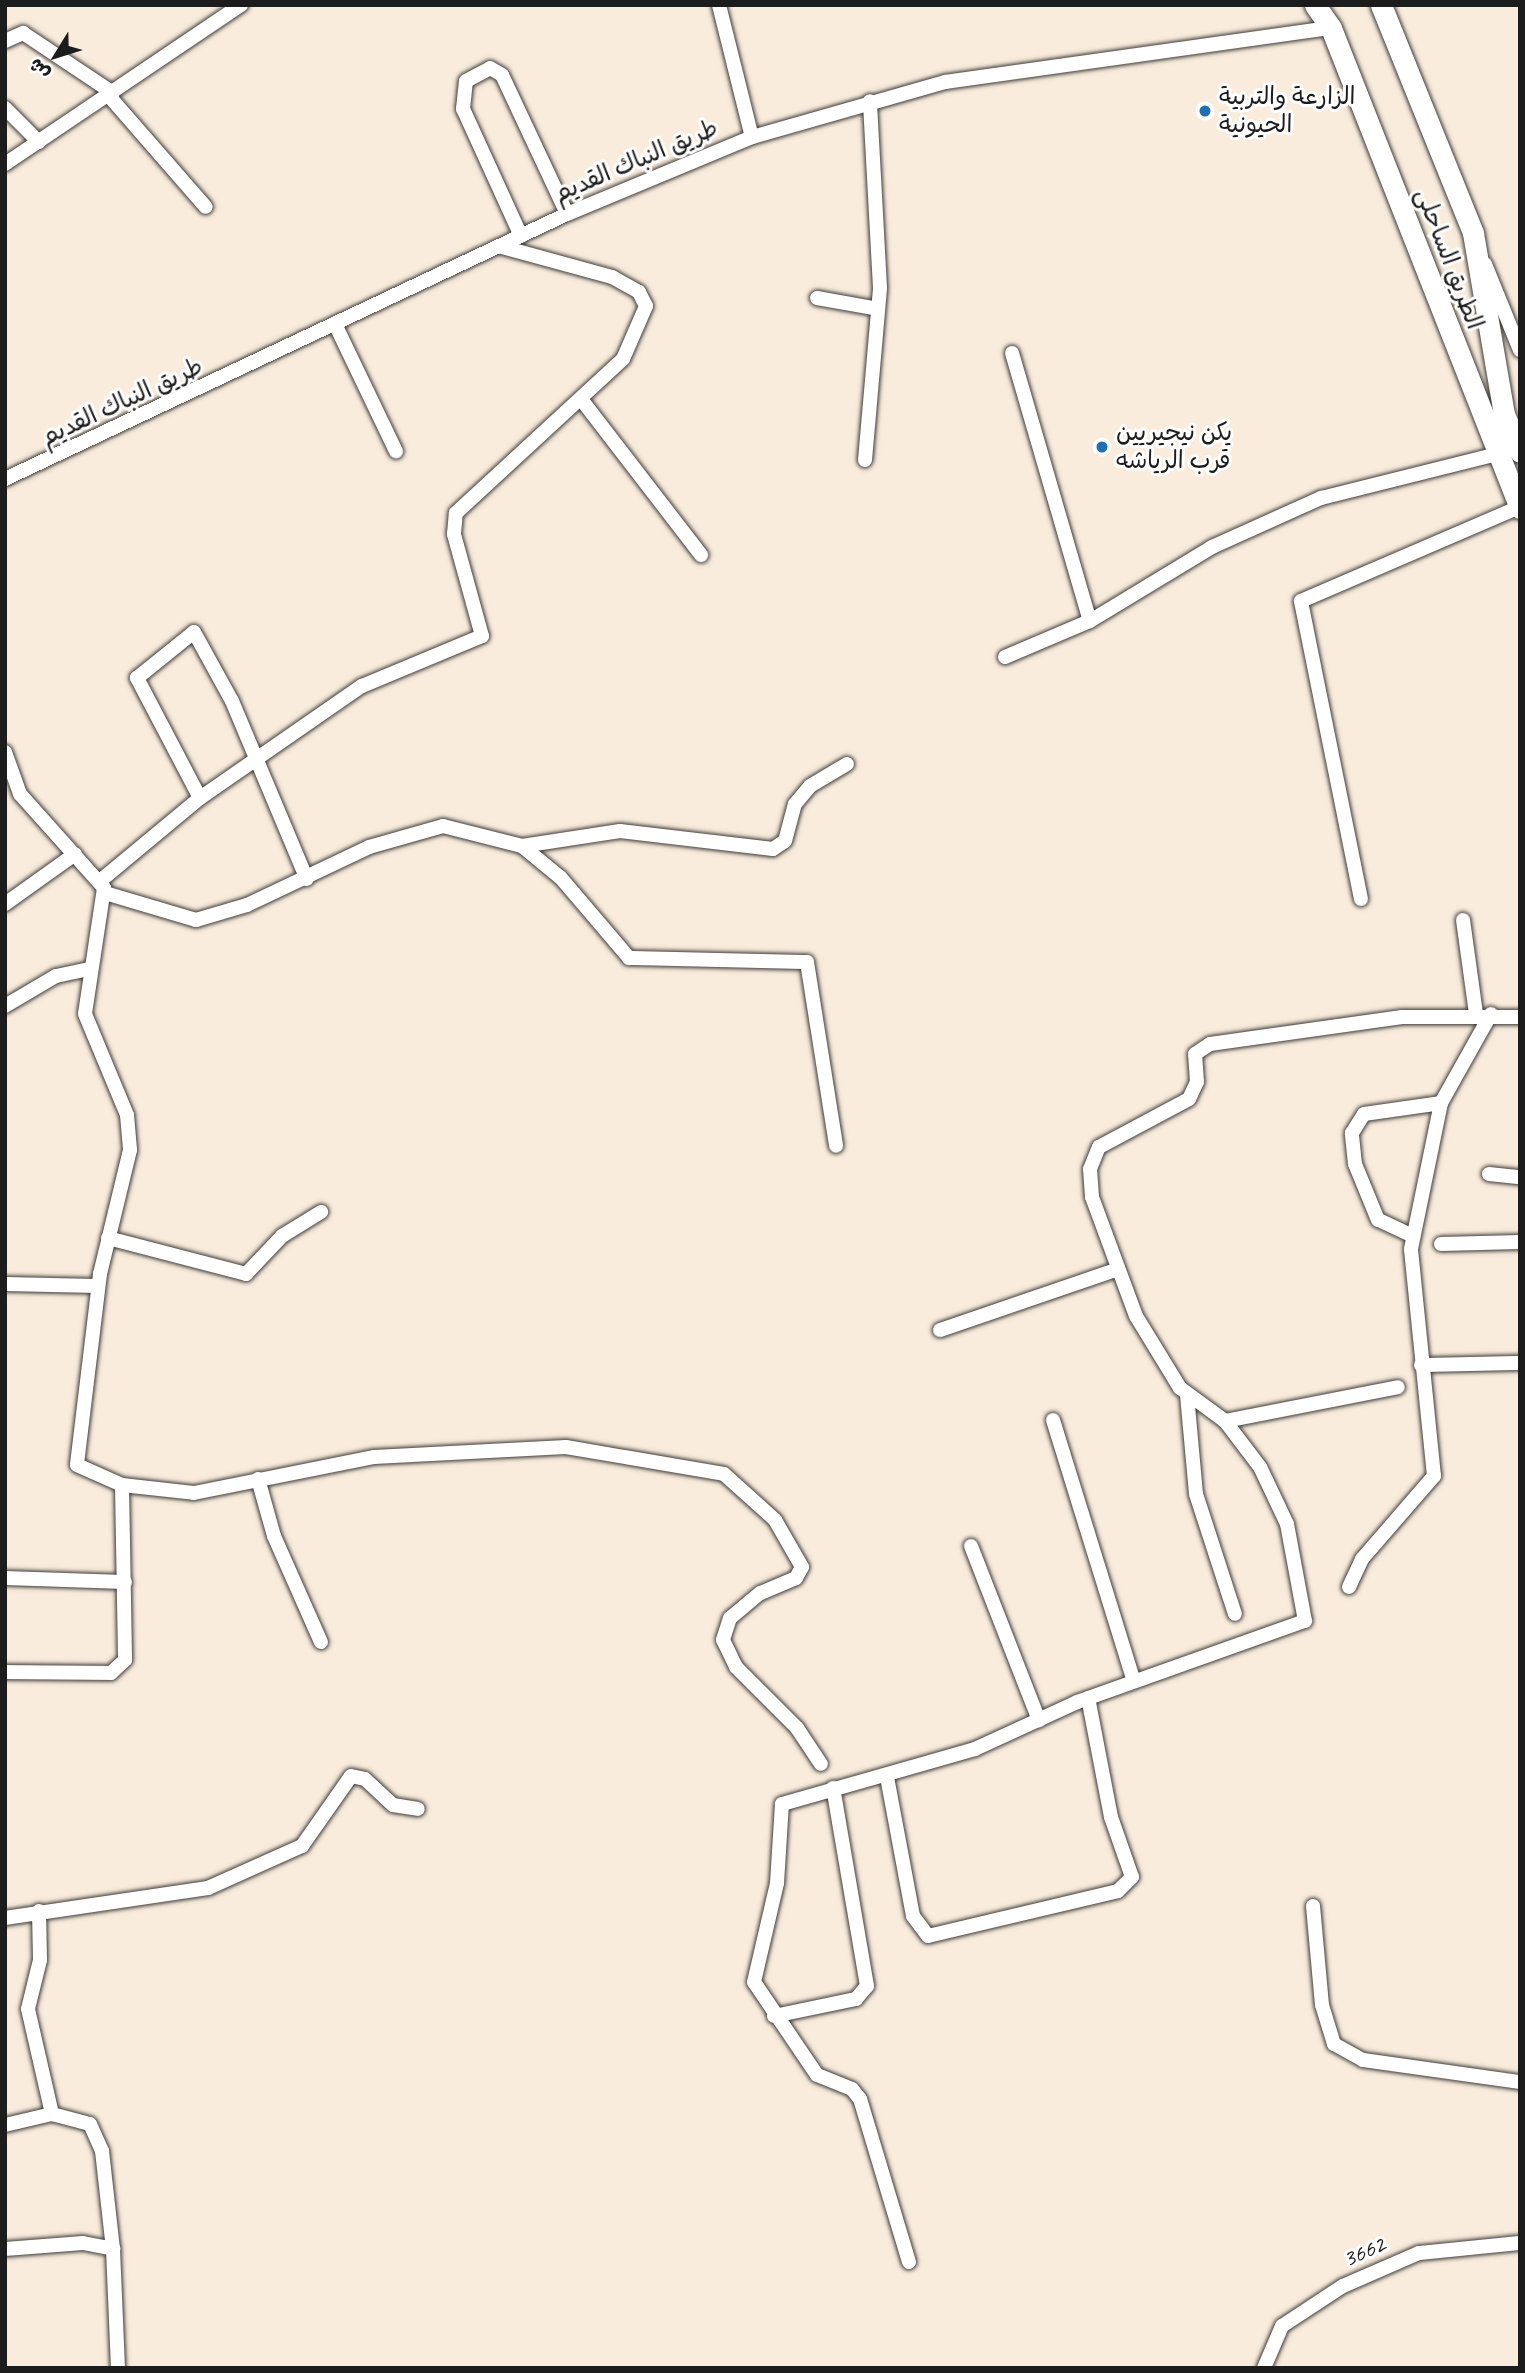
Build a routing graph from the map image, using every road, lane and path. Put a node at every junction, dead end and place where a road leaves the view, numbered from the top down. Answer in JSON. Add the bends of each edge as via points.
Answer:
{"nodes":[{"id":1,"x":242,"y":5,"type":"edge"},
{"id":2,"x":719,"y":5,"type":"edge"},
{"id":3,"x":1315,"y":5,"type":"edge"},
{"id":4,"x":1381,"y":5,"type":"edge"},
{"id":5,"x":1331,"y":28,"type":"junction"},
{"id":6,"x":5,"y":41,"type":"edge"},
{"id":7,"x":111,"y":95,"type":"junction"},
{"id":8,"x":870,"y":101,"type":"junction"},
{"id":9,"x":5,"y":108,"type":"edge"},
{"id":10,"x":751,"y":137,"type":"junction"},
{"id":11,"x":39,"y":142,"type":"junction"},
{"id":12,"x":5,"y":164,"type":"edge"},
{"id":13,"x":206,"y":206,"type":"dead end"},
{"id":14,"x":567,"y":214,"type":"junction"},
{"id":15,"x":1473,"y":233,"type":"junction"},
{"id":16,"x":521,"y":236,"type":"junction"},
{"id":17,"x":499,"y":246,"type":"junction"},
{"id":18,"x":817,"y":299,"type":"dead end"},
{"id":19,"x":878,"y":309,"type":"junction"},
{"id":20,"x":336,"y":326,"type":"junction"},
{"id":21,"x":1520,"y":350,"type":"edge"},
{"id":22,"x":1012,"y":353,"type":"dead end"},
{"id":23,"x":581,"y":399,"type":"junction"},
{"id":24,"x":396,"y":451,"type":"dead end"},
{"id":25,"x":1509,"y":453,"type":"edge"},
{"id":26,"x":864,"y":460,"type":"dead end"},
{"id":27,"x":5,"y":479,"type":"edge"},
{"id":28,"x":1520,"y":508,"type":"edge"},
{"id":29,"x":701,"y":555,"type":"dead end"},
{"id":30,"x":1090,"y":621,"type":"junction"},
{"id":31,"x":1005,"y":657,"type":"dead end"},
{"id":32,"x":5,"y":752,"type":"edge"},
{"id":33,"x":257,"y":762,"type":"junction"},
{"id":34,"x":847,"y":764,"type":"dead end"},
{"id":35,"x":200,"y":798,"type":"junction"},
{"id":36,"x":522,"y":846,"type":"junction"},
{"id":37,"x":75,"y":854,"type":"junction"},
{"id":38,"x":307,"y":879,"type":"junction"},
{"id":39,"x":102,"y":887,"type":"junction"},
{"id":40,"x":1361,"y":899,"type":"dead end"},
{"id":41,"x":5,"y":904,"type":"edge"},
{"id":42,"x":1463,"y":920,"type":"dead end"},
{"id":43,"x":90,"y":969,"type":"junction"},
{"id":44,"x":5,"y":1006,"type":"edge"},
{"id":45,"x":1475,"y":1014,"type":"junction"},
{"id":46,"x":1491,"y":1014,"type":"junction"},
{"id":47,"x":1520,"y":1017,"type":"edge"},
{"id":48,"x":1441,"y":1103,"type":"junction"},
{"id":49,"x":836,"y":1146,"type":"dead end"},
{"id":50,"x":1489,"y":1174,"type":"dead end"},
{"id":51,"x":1520,"y":1177,"type":"edge"},
{"id":52,"x":321,"y":1212,"type":"dead end"},
{"id":53,"x":1413,"y":1236,"type":"junction"},
{"id":54,"x":108,"y":1238,"type":"junction"},
{"id":55,"x":1520,"y":1242,"type":"edge"},
{"id":56,"x":1441,"y":1244,"type":"dead end"},
{"id":57,"x":1118,"y":1269,"type":"junction"},
{"id":58,"x":5,"y":1284,"type":"edge"},
{"id":59,"x":98,"y":1286,"type":"junction"},
{"id":60,"x":940,"y":1330,"type":"dead end"},
{"id":61,"x":1520,"y":1363,"type":"edge"},
{"id":62,"x":1422,"y":1364,"type":"junction"},
{"id":63,"x":1398,"y":1387,"type":"dead end"},
{"id":64,"x":1188,"y":1395,"type":"junction"},
{"id":65,"x":1053,"y":1420,"type":"dead end"},
{"id":66,"x":1225,"y":1422,"type":"junction"},
{"id":67,"x":258,"y":1479,"type":"junction"},
{"id":68,"x":122,"y":1485,"type":"junction"},
{"id":69,"x":971,"y":1546,"type":"dead end"},
{"id":70,"x":5,"y":1578,"type":"edge"},
{"id":71,"x":125,"y":1583,"type":"junction"},
{"id":72,"x":1349,"y":1587,"type":"dead end"},
{"id":73,"x":1235,"y":1614,"type":"dead end"},
{"id":74,"x":321,"y":1642,"type":"dead end"},
{"id":75,"x":5,"y":1672,"type":"edge"},
{"id":76,"x":1134,"y":1681,"type":"junction"},
{"id":77,"x":1088,"y":1698,"type":"junction"},
{"id":78,"x":1039,"y":1720,"type":"junction"},
{"id":79,"x":821,"y":1764,"type":"dead end"},
{"id":80,"x":887,"y":1777,"type":"junction"},
{"id":81,"x":833,"y":1788,"type":"junction"},
{"id":82,"x":418,"y":1809,"type":"dead end"},
{"id":83,"x":1312,"y":1906,"type":"dead end"},
{"id":84,"x":39,"y":1911,"type":"junction"},
{"id":85,"x":5,"y":1917,"type":"edge"},
{"id":86,"x":774,"y":2016,"type":"junction"},
{"id":87,"x":1520,"y":2082,"type":"edge"},
{"id":88,"x":52,"y":2114,"type":"junction"},
{"id":89,"x":5,"y":2125,"type":"edge"},
{"id":90,"x":1520,"y":2243,"type":"edge"},
{"id":91,"x":5,"y":2249,"type":"edge"},
{"id":92,"x":113,"y":2249,"type":"junction"},
{"id":93,"x":909,"y":2262,"type":"dead end"},
{"id":94,"x":118,"y":2368,"type":"edge"},
{"id":95,"x":1265,"y":2368,"type":"edge"}],
"edges":[{"from":1,"to":7,"type":"street"},
{"from":2,"to":10,"type":"street"},
{"from":3,"to":5,"type":"highway","name":"الطريق الساحلى"},
{"from":4,"to":15,"type":"highway","name":"الطريق الساحلى"},
{"from":5,"to":8,"type":"street","name":"طريق النباك القديم","via":[[945,82]]},
{"from":5,"to":25,"type":"highway","name":"الطريق الساحلى"},
{"from":6,"to":7,"type":"street","via":[[23,33]]},
{"from":7,"to":11,"type":"street"},
{"from":7,"to":13,"type":"street"},
{"from":8,"to":10,"type":"street","name":"طريق النباك القديم"},
{"from":8,"to":19,"type":"street"},
{"from":9,"to":11,"type":"street"},
{"from":10,"to":14,"type":"street","name":"طريق النباك القديم"},
{"from":11,"to":12,"type":"street"},
{"from":14,"to":16,"type":"street","name":"طريق النباك القديم"},
{"from":14,"to":16,"type":"street","via":[[502,75],[490,68],[466,81],[463,109]]},
{"from":15,"to":21,"type":"street"},
{"from":15,"to":25,"type":"highway","name":"الطريق الساحلى"},
{"from":16,"to":17,"type":"street","name":"طريق النباك القديم"},
{"from":17,"to":20,"type":"street","name":"طريق النباك القديم"},
{"from":17,"to":23,"type":"street","via":[[591,270],[639,292],[646,306],[636,338]]},
{"from":18,"to":19,"type":"street"},
{"from":19,"to":26,"type":"street"},
{"from":20,"to":24,"type":"street"},
{"from":20,"to":27,"type":"street","name":"طريق النباك القديم"},
{"from":22,"to":30,"type":"street"},
{"from":23,"to":29,"type":"street"},
{"from":23,"to":33,"type":"street","via":[[456,513],[454,534],[484,630],[479,641],[362,686]]},
{"from":25,"to":28,"type":"highway","name":"الطريق الساحلى"},
{"from":25,"to":30,"type":"street","via":[[1321,498],[1212,547]]},
{"from":28,"to":40,"type":"street","via":[[1301,601]]},
{"from":30,"to":31,"type":"street"},
{"from":32,"to":37,"type":"street","via":[[20,794]]},
{"from":33,"to":35,"type":"street"},
{"from":33,"to":35,"type":"street","via":[[201,636],[190,634],[137,678]]},
{"from":33,"to":38,"type":"street"},
{"from":34,"to":36,"type":"street","via":[[810,786],[795,804],[785,841],[773,849],[620,831]]},
{"from":35,"to":39,"type":"street"},
{"from":36,"to":38,"type":"street","via":[[443,827],[369,847]]},
{"from":36,"to":49,"type":"street","via":[[561,878],[629,958],[807,962]]},
{"from":37,"to":39,"type":"street"},
{"from":37,"to":41,"type":"street"},
{"from":38,"to":39,"type":"street","via":[[196,920]]},
{"from":39,"to":43,"type":"street"},
{"from":42,"to":45,"type":"street"},
{"from":43,"to":44,"type":"street","via":[[56,976]]},
{"from":43,"to":54,"type":"street","via":[[85,1014],[130,1132],[124,1186]]},
{"from":45,"to":46,"type":"street"},
{"from":45,"to":57,"type":"street","via":[[1402,1017],[1200,1050],[1189,1099],[1114,1134],[1090,1169],[1099,1224]]},
{"from":46,"to":47,"type":"street"},
{"from":46,"to":48,"type":"street"},
{"from":48,"to":53,"type":"street"},
{"from":48,"to":53,"type":"street","via":[[1364,1114],[1352,1133],[1354,1164],[1372,1210],[1388,1228]]},
{"from":50,"to":51,"type":"street"},
{"from":52,"to":54,"type":"street","via":[[282,1236],[246,1274]]},
{"from":53,"to":62,"type":"street"},
{"from":54,"to":59,"type":"street"},
{"from":55,"to":56,"type":"street"},
{"from":57,"to":60,"type":"street"},
{"from":57,"to":64,"type":"street","via":[[1136,1316]]},
{"from":58,"to":59,"type":"street"},
{"from":59,"to":68,"type":"street","via":[[77,1465]]},
{"from":61,"to":62,"type":"street"},
{"from":62,"to":72,"type":"street","via":[[1434,1476],[1362,1559]]},
{"from":63,"to":66,"type":"street"},
{"from":64,"to":66,"type":"street"},
{"from":64,"to":73,"type":"street","via":[[1196,1494]]},
{"from":65,"to":76,"type":"street"},
{"from":66,"to":76,"type":"street","via":[[1277,1498],[1305,1621]]},
{"from":67,"to":68,"type":"street","via":[[194,1493]]},
{"from":67,"to":74,"type":"street","via":[[274,1536]]},
{"from":67,"to":79,"type":"street","via":[[374,1457],[566,1447],[724,1474],[775,1520],[802,1567],[796,1577],[760,1593],[730,1618],[723,1640],[736,1667],[797,1728]]},
{"from":68,"to":71,"type":"street"},
{"from":69,"to":78,"type":"street"},
{"from":70,"to":71,"type":"street"},
{"from":71,"to":75,"type":"street","via":[[119,1670]]},
{"from":76,"to":77,"type":"street"},
{"from":77,"to":78,"type":"street"},
{"from":77,"to":80,"type":"street","via":[[1111,1817],[1132,1877],[1118,1891],[928,1936],[913,1916]]},
{"from":78,"to":80,"type":"street","via":[[975,1749]]},
{"from":80,"to":81,"type":"street"},
{"from":81,"to":86,"type":"street","via":[[789,1798],[778,1813],[777,1883],[754,1968],[758,1994]]},
{"from":81,"to":86,"type":"street","via":[[867,1986],[856,1999]]},
{"from":82,"to":84,"type":"street","via":[[393,1805],[365,1779],[351,1776],[302,1846],[219,1883]]},
{"from":83,"to":87,"type":"street","via":[[1322,2005],[1334,2044],[1363,2060]]},
{"from":84,"to":85,"type":"street"},
{"from":84,"to":88,"type":"street","via":[[40,1960],[28,2009]]},
{"from":86,"to":93,"type":"street","via":[[817,2075],[852,2089],[860,2099]]},
{"from":88,"to":89,"type":"street"},
{"from":88,"to":92,"type":"street","via":[[90,2124],[102,2151]]},
{"from":90,"to":95,"type":"street","name":"3662","via":[[1419,2253],[1343,2286],[1282,2326]]},
{"from":91,"to":92,"type":"street","via":[[83,2243]]},
{"from":92,"to":94,"type":"street"}]}
